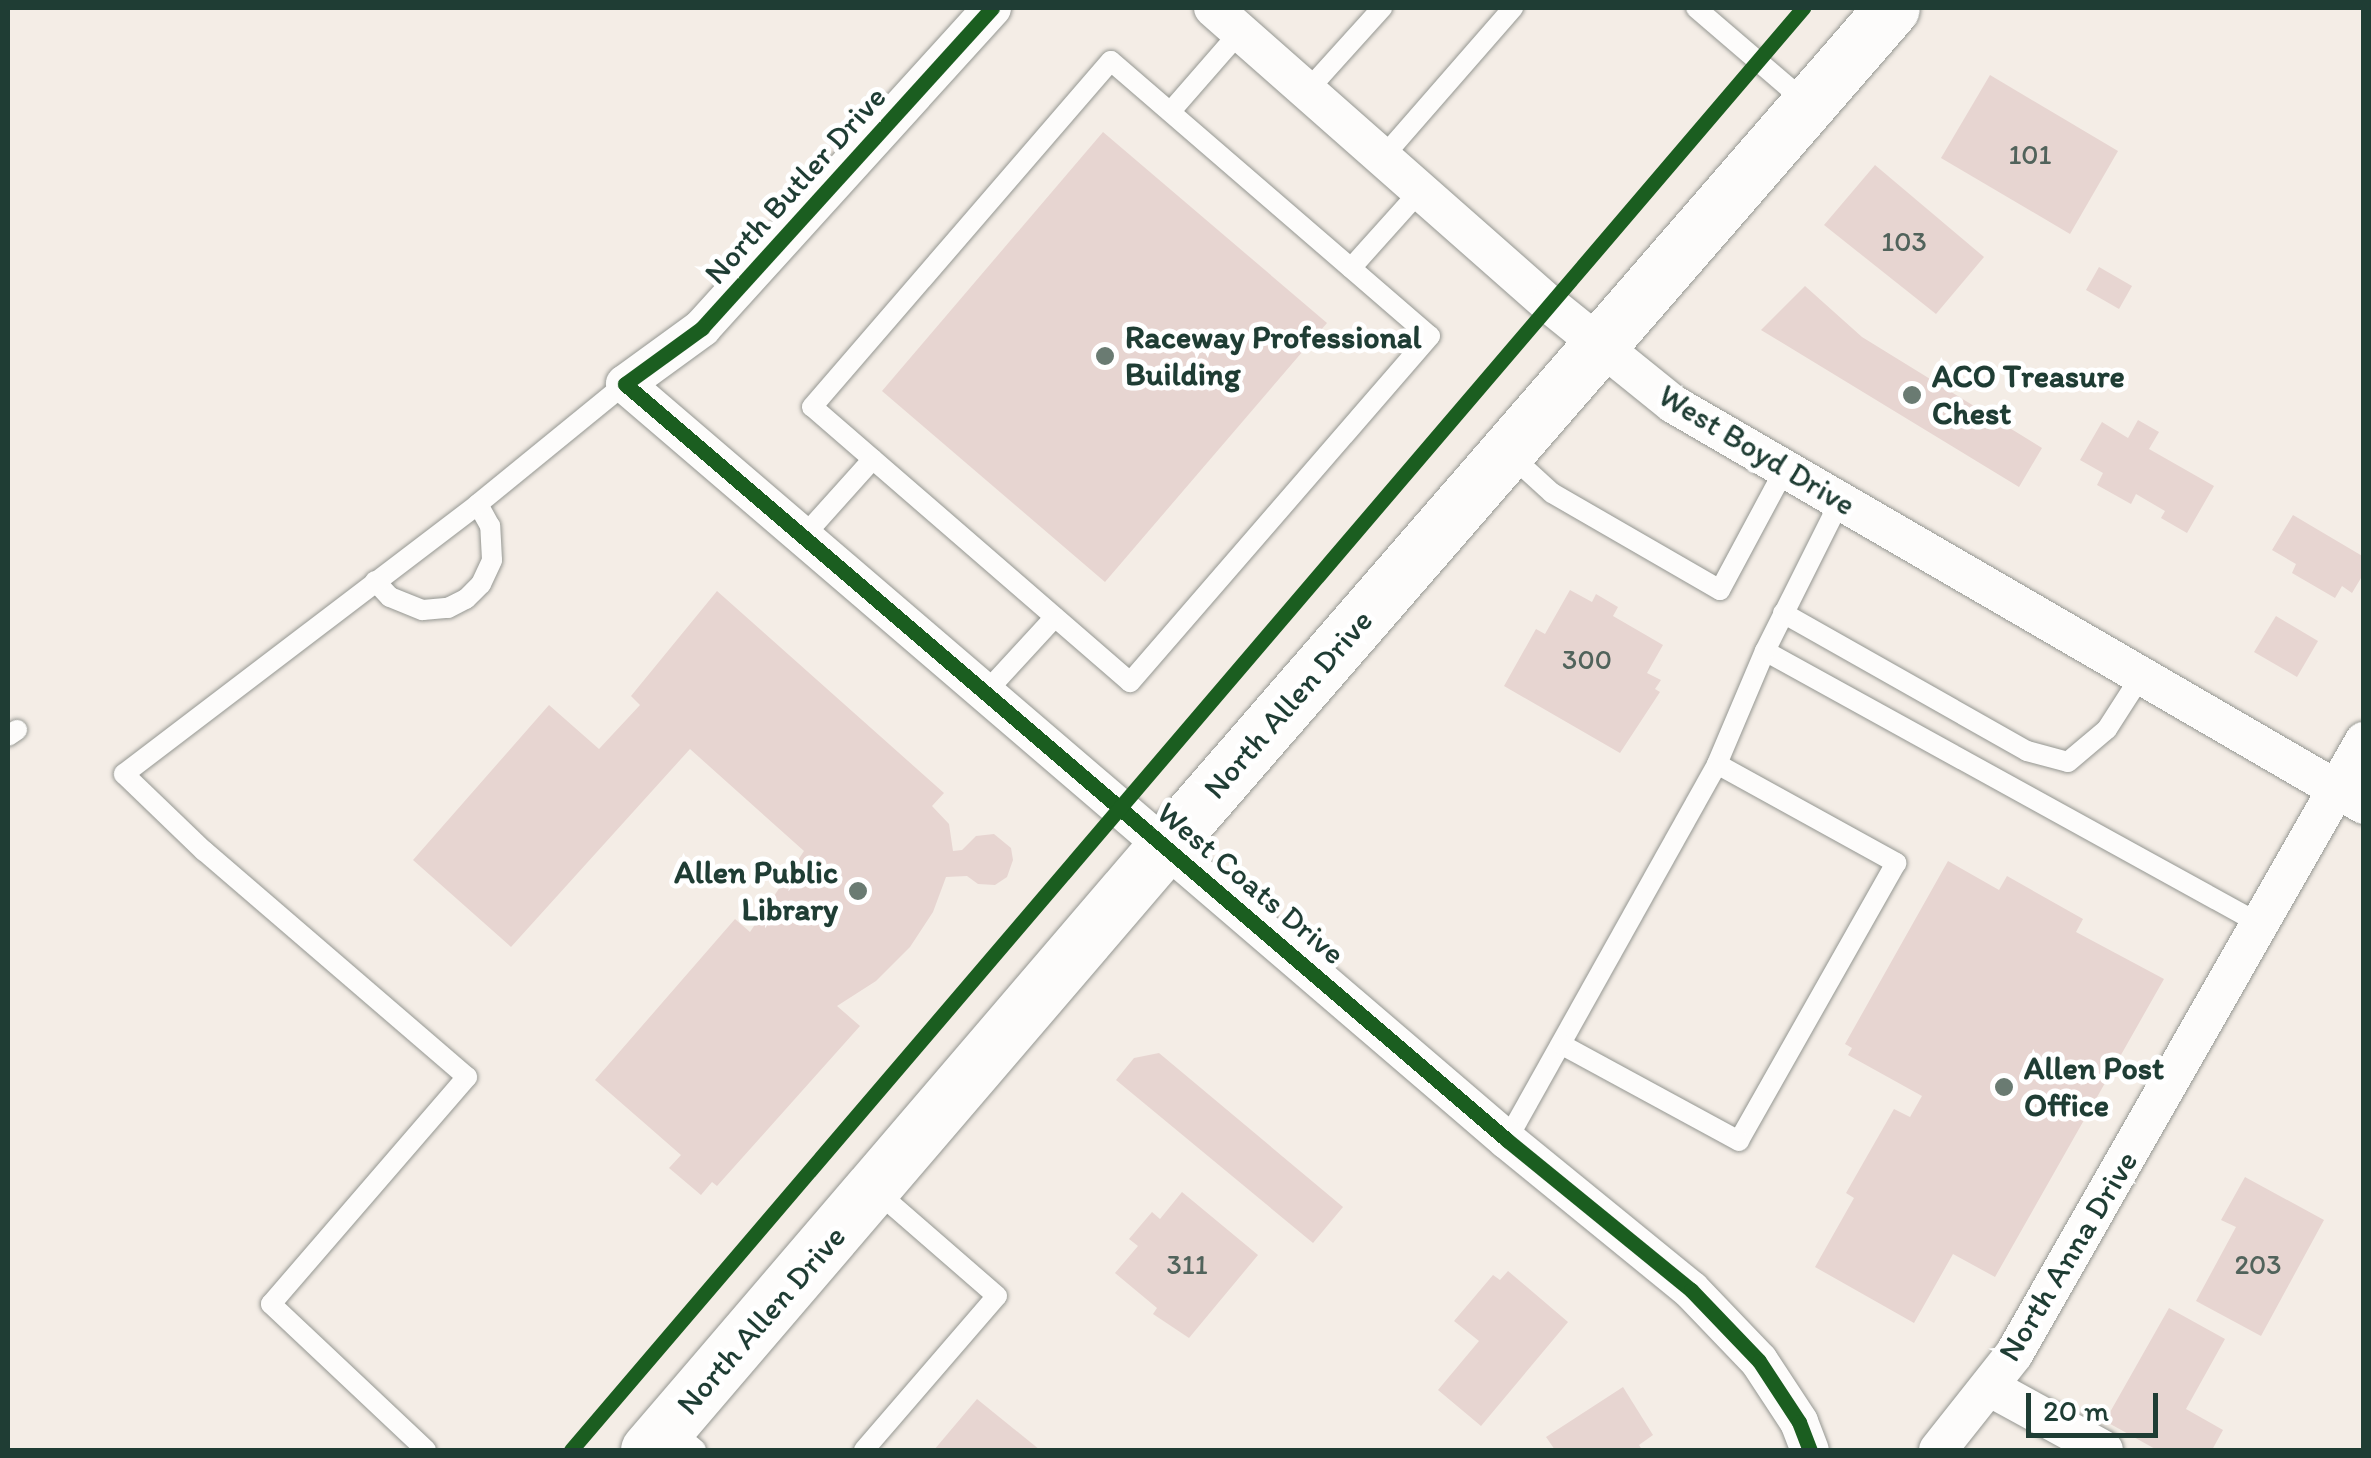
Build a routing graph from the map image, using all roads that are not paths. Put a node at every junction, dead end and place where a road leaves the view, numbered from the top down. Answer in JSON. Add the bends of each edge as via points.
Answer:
{"nodes":[{"id":1,"x":992,"y":8,"type":"edge"},
{"id":2,"x":1382,"y":8,"type":"edge"},
{"id":3,"x":1514,"y":8,"type":"edge"},
{"id":4,"x":1696,"y":8,"type":"edge"},
{"id":5,"x":1892,"y":8,"type":"edge"},
{"id":6,"x":1227,"y":20,"type":"edge"},
{"id":7,"x":1307,"y":91,"type":"junction"},
{"id":8,"x":1808,"y":104,"type":"junction"},
{"id":9,"x":1170,"y":112,"type":"junction"},
{"id":10,"x":1383,"y":157,"type":"junction"},
{"id":11,"x":1420,"y":191,"type":"junction"},
{"id":12,"x":1351,"y":268,"type":"junction"},
{"id":13,"x":1600,"y":346,"type":"junction"},
{"id":14,"x":624,"y":384,"type":"junction"},
{"id":15,"x":1507,"y":452,"type":"junction"},
{"id":16,"x":872,"y":459,"type":"junction"},
{"id":17,"x":1785,"y":469,"type":"junction"},
{"id":18,"x":1840,"y":501,"type":"junction"},
{"id":19,"x":478,"y":504,"type":"junction"},
{"id":20,"x":802,"y":538,"type":"junction"},
{"id":21,"x":375,"y":580,"type":"junction"},
{"id":22,"x":1783,"y":613,"type":"junction"},
{"id":23,"x":1056,"y":617,"type":"junction"},
{"id":24,"x":1765,"y":650,"type":"junction"},
{"id":25,"x":2141,"y":676,"type":"junction"},
{"id":26,"x":985,"y":693,"type":"junction"},
{"id":27,"x":2364,"y":741,"type":"edge"},
{"id":28,"x":1717,"y":764,"type":"junction"},
{"id":29,"x":2350,"y":797,"type":"edge"},
{"id":30,"x":1165,"y":846,"type":"junction"},
{"id":31,"x":2262,"y":925,"type":"junction"},
{"id":32,"x":1562,"y":1045,"type":"junction"},
{"id":33,"x":1507,"y":1140,"type":"junction"},
{"id":34,"x":875,"y":1190,"type":"junction"},
{"id":35,"x":1989,"y":1386,"type":"junction"},
{"id":36,"x":671,"y":1442,"type":"edge"},
{"id":37,"x":426,"y":1450,"type":"edge"},
{"id":38,"x":864,"y":1450,"type":"edge"},
{"id":39,"x":1810,"y":1450,"type":"edge"},
{"id":40,"x":1938,"y":1450,"type":"edge"},
{"id":41,"x":2104,"y":1450,"type":"edge"}],
"edges":[{"from":1,"to":14,"type":"street","name":"North Butler Drive","via":[[702,328]]},
{"from":2,"to":7,"type":"lane"},
{"from":3,"to":10,"type":"lane"},
{"from":4,"to":8,"type":"lane"},
{"from":5,"to":8,"type":"street","name":"North Allen Drive"},
{"from":6,"to":7,"type":"street","name":"West Boyd Drive"},
{"from":6,"to":9,"type":"lane"},
{"from":7,"to":10,"type":"street","name":"West Boyd Drive"},
{"from":8,"to":13,"type":"street","name":"North Allen Drive"},
{"from":9,"to":12,"type":"lane"},
{"from":9,"to":16,"type":"lane","via":[[1111,61],[812,407]]},
{"from":10,"to":11,"type":"street","name":"West Boyd Drive"},
{"from":11,"to":12,"type":"lane"},
{"from":11,"to":13,"type":"street","name":"West Boyd Drive"},
{"from":12,"to":23,"type":"lane","via":[[1430,336],[1130,682]]},
{"from":13,"to":15,"type":"street","name":"North Allen Drive"},
{"from":13,"to":17,"type":"street","name":"West Boyd Drive","via":[[1673,404]]},
{"from":14,"to":19,"type":"lane"},
{"from":14,"to":20,"type":"street","name":"West Coats Drive"},
{"from":15,"to":17,"type":"lane","via":[[1552,492],[1720,590]]},
{"from":15,"to":30,"type":"street","name":"North Allen Drive"},
{"from":16,"to":20,"type":"lane"},
{"from":16,"to":23,"type":"lane"},
{"from":17,"to":18,"type":"street","name":"West Boyd Drive"},
{"from":18,"to":22,"type":"lane"},
{"from":18,"to":25,"type":"street","name":"West Boyd Drive"},
{"from":19,"to":21,"type":"lane"},
{"from":19,"to":21,"type":"lane","via":[[490,526],[492,560],[466,598],[424,610],[390,598]]},
{"from":20,"to":26,"type":"street","name":"West Coats Drive"},
{"from":21,"to":37,"type":"lane","via":[[124,774],[204,852],[467,1076],[270,1304]]},
{"from":22,"to":24,"type":"lane"},
{"from":22,"to":25,"type":"lane","via":[[2027,751],[2068,762],[2107,729]]},
{"from":23,"to":26,"type":"lane"},
{"from":24,"to":28,"type":"lane"},
{"from":24,"to":31,"type":"lane"},
{"from":25,"to":29,"type":"street","name":"West Boyd Drive"},
{"from":26,"to":30,"type":"street","name":"West Coats Drive"},
{"from":27,"to":29,"type":"street","name":"North Anna Drive"},
{"from":28,"to":32,"type":"lane"},
{"from":28,"to":32,"type":"lane","via":[[1896,863],[1739,1141]]},
{"from":29,"to":31,"type":"street","name":"North Anna Drive"},
{"from":30,"to":33,"type":"street","name":"West Coats Drive"},
{"from":30,"to":34,"type":"street","name":"North Allen Drive"},
{"from":31,"to":35,"type":"street","name":"North Anna Drive","via":[[2014,1354]]},
{"from":32,"to":33,"type":"lane"},
{"from":33,"to":39,"type":"street","name":"West Coats Drive","via":[[1692,1290],[1759,1361]]},
{"from":34,"to":36,"type":"street","name":"North Allen Drive"},
{"from":34,"to":38,"type":"lane","via":[[997,1296]]},
{"from":35,"to":40,"type":"street","name":"North Anna Drive"},
{"from":35,"to":41,"type":"street"}]}
